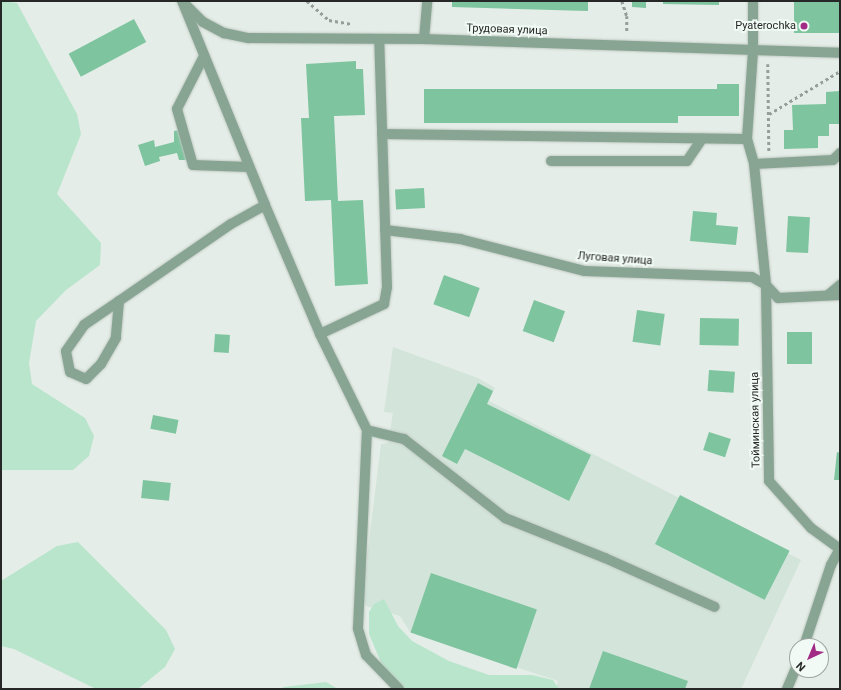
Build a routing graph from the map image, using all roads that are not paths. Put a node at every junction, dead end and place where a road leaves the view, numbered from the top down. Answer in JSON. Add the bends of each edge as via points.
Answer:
{"nodes":[{"id":1,"x":427,"y":1,"type":"edge"},
{"id":2,"x":752,"y":1,"type":"edge"},
{"id":3,"x":183,"y":2,"type":"edge"},
{"id":4,"x":379,"y":39,"type":"junction"},
{"id":5,"x":424,"y":39,"type":"junction"},
{"id":6,"x":753,"y":51,"type":"junction"},
{"id":7,"x":840,"y":53,"type":"edge"},
{"id":8,"x":204,"y":56,"type":"junction"},
{"id":9,"x":382,"y":134,"type":"junction"},
{"id":10,"x":702,"y":139,"type":"junction"},
{"id":11,"x":747,"y":139,"type":"junction"},
{"id":12,"x":840,"y":153,"type":"edge"},
{"id":13,"x":551,"y":160,"type":"dead end"},
{"id":14,"x":754,"y":164,"type":"junction"},
{"id":15,"x":248,"y":167,"type":"junction"},
{"id":16,"x":265,"y":205,"type":"junction"},
{"id":17,"x":385,"y":230,"type":"junction"},
{"id":18,"x":766,"y":285,"type":"junction"},
{"id":19,"x":840,"y":285,"type":"edge"},
{"id":20,"x":828,"y":295,"type":"junction"},
{"id":21,"x":840,"y":295,"type":"edge"},
{"id":22,"x":119,"y":301,"type":"junction"},
{"id":23,"x":320,"y":334,"type":"junction"},
{"id":24,"x":367,"y":430,"type":"junction"},
{"id":25,"x":840,"y":549,"type":"edge"},
{"id":26,"x":715,"y":607,"type":"dead end"},
{"id":27,"x":807,"y":638,"type":"edge"},
{"id":28,"x":792,"y":678,"type":"edge"},
{"id":29,"x":399,"y":689,"type":"edge"},
{"id":30,"x":787,"y":689,"type":"edge"}],
"edges":[{"from":1,"to":5,"type":"street"},
{"from":2,"to":6,"type":"street","name":"Тойминская улица"},
{"from":3,"to":4,"type":"street","name":"Трудовая улица","via":[[203,22],[224,33],[248,38]]},
{"from":3,"to":8,"type":"street"},
{"from":4,"to":5,"type":"street","name":"Трудовая улица"},
{"from":4,"to":9,"type":"street"},
{"from":5,"to":6,"type":"street","name":"Трудовая улица"},
{"from":6,"to":7,"type":"street","name":"Трудовая улица"},
{"from":6,"to":11,"type":"street","name":"Тойминская улица"},
{"from":8,"to":15,"type":"street"},
{"from":8,"to":15,"type":"street","via":[[177,109],[193,166]]},
{"from":9,"to":10,"type":"street"},
{"from":9,"to":17,"type":"street"},
{"from":10,"to":11,"type":"street"},
{"from":10,"to":13,"type":"street","via":[[686,161]]},
{"from":11,"to":14,"type":"street","name":"Тойминская улица"},
{"from":12,"to":14,"type":"street","via":[[833,160]]},
{"from":14,"to":18,"type":"street","name":"Тойминская улица"},
{"from":15,"to":16,"type":"street"},
{"from":16,"to":22,"type":"street","via":[[231,224]]},
{"from":16,"to":23,"type":"street"},
{"from":17,"to":18,"type":"street","name":"Луговая улица","via":[[460,240],[585,271],[752,277]]},
{"from":17,"to":23,"type":"street","via":[[387,287],[384,304]]},
{"from":18,"to":20,"type":"street","name":"Луговая улица","via":[[778,298]]},
{"from":18,"to":25,"type":"street","name":"Тойминская улица","via":[[769,481],[811,528]]},
{"from":19,"to":20,"type":"street"},
{"from":20,"to":21,"type":"street","name":"Луговая улица"},
{"from":22,"to":22,"type":"street","via":[[84,325],[66,351],[70,372],[86,379],[101,364],[116,338]]},
{"from":23,"to":24,"type":"street"},
{"from":24,"to":26,"type":"street","via":[[404,439],[505,518],[605,558]]},
{"from":24,"to":29,"type":"street","via":[[358,628],[366,655]]},
{"from":25,"to":27,"type":"street","via":[[831,566]]},
{"from":28,"to":30,"type":"street"}]}
